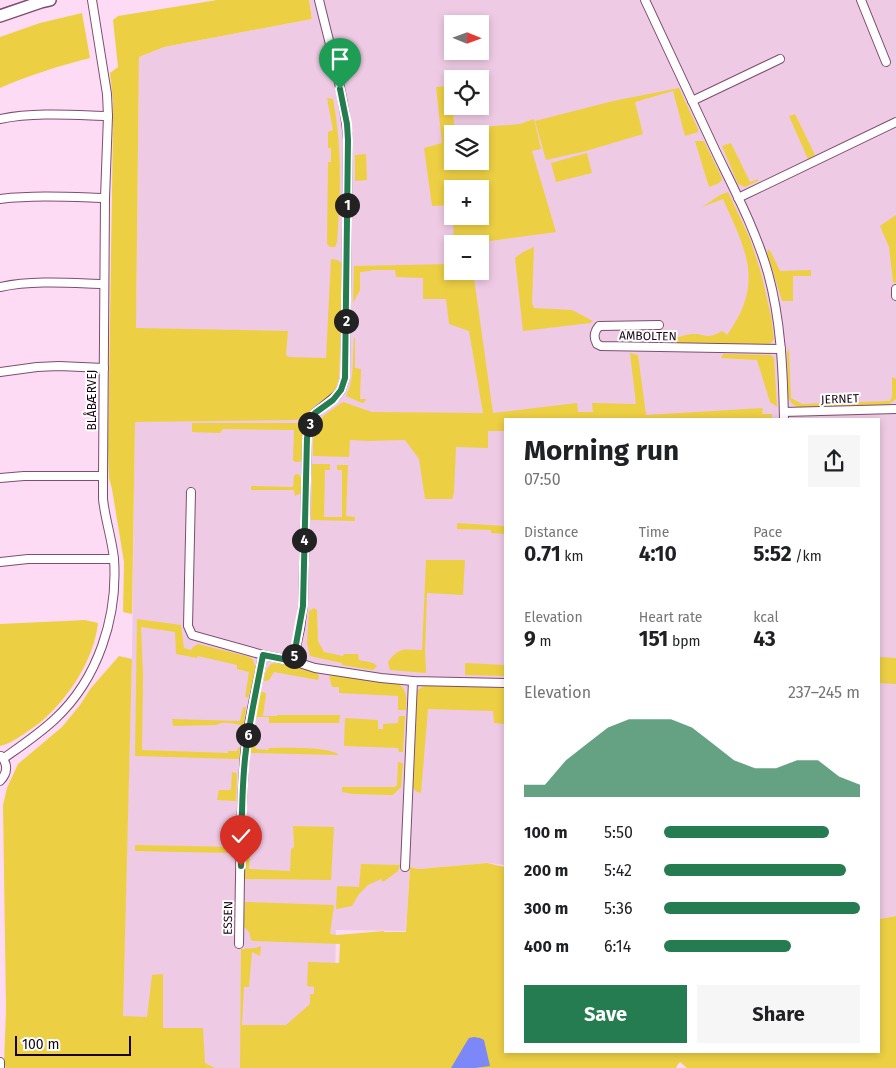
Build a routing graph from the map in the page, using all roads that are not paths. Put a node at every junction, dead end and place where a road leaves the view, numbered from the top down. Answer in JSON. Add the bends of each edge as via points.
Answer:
{"nodes":[{"id":1,"x":50,"y":0,"type":"edge"},
{"id":2,"x":92,"y":0,"type":"edge"},
{"id":3,"x":319,"y":0,"type":"edge"},
{"id":4,"x":645,"y":0,"type":"edge"},
{"id":5,"x":861,"y":0,"type":"edge"},
{"id":6,"x":0,"y":16,"type":"edge"},
{"id":7,"x":780,"y":59,"type":"dead end"},
{"id":8,"x":886,"y":62,"type":"dead end"},
{"id":9,"x":692,"y":101,"type":"junction"},
{"id":10,"x":108,"y":116,"type":"junction"},
{"id":11,"x":0,"y":119,"type":"edge"},
{"id":12,"x":896,"y":122,"type":"edge"},
{"id":13,"x":105,"y":198,"type":"junction"},
{"id":14,"x":738,"y":198,"type":"junction"},
{"id":15,"x":0,"y":200,"type":"edge"},
{"id":16,"x":104,"y":284,"type":"junction"},
{"id":17,"x":0,"y":287,"type":"edge"},
{"id":18,"x":896,"y":289,"type":"edge"},
{"id":19,"x":896,"y":296,"type":"edge"},
{"id":20,"x":659,"y":325,"type":"dead end"},
{"id":21,"x":781,"y":349,"type":"junction"},
{"id":22,"x":104,"y":368,"type":"junction"},
{"id":23,"x":0,"y":372,"type":"edge"},
{"id":24,"x":896,"y":409,"type":"edge"},
{"id":25,"x":784,"y":416,"type":"edge"},
{"id":26,"x":103,"y":476,"type":"junction"},
{"id":27,"x":0,"y":478,"type":"edge"},
{"id":28,"x":190,"y":492,"type":"dead end"},
{"id":29,"x":114,"y":558,"type":"junction"},
{"id":30,"x":0,"y":562,"type":"edge"},
{"id":31,"x":263,"y":655,"type":"junction"},
{"id":32,"x":293,"y":661,"type":"junction"},
{"id":33,"x":413,"y":681,"type":"junction"},
{"id":34,"x":504,"y":683,"type":"edge"},
{"id":35,"x":2,"y":757,"type":"edge"},
{"id":36,"x":0,"y":780,"type":"edge"},
{"id":37,"x":405,"y":868,"type":"dead end"},
{"id":38,"x":239,"y":944,"type":"dead end"},
{"id":39,"x":0,"y":1062,"type":"edge"},
{"id":40,"x":0,"y":1068,"type":"edge"}],
"edges":[{"from":1,"to":6,"type":"main road"},
{"from":2,"to":10,"type":"street","name":"BLÅBÆRVEJ"},
{"from":3,"to":32,"type":"street","via":[[347,124],[345,378],[333,400],[315,413],[307,438],[303,606]]},
{"from":4,"to":9,"type":"street"},
{"from":5,"to":8,"type":"street"},
{"from":7,"to":9,"type":"street"},
{"from":9,"to":14,"type":"street"},
{"from":10,"to":11,"type":"street"},
{"from":10,"to":13,"type":"street","name":"BLÅBÆRVEJ"},
{"from":12,"to":14,"type":"street"},
{"from":13,"to":15,"type":"street"},
{"from":13,"to":16,"type":"street","name":"BLÅBÆRVEJ"},
{"from":14,"to":21,"type":"street","via":[[767,271]]},
{"from":16,"to":17,"type":"street","via":[[52,282]]},
{"from":16,"to":22,"type":"street","name":"BLÅBÆRVEJ"},
{"from":18,"to":19,"type":"street"},
{"from":20,"to":21,"type":"street","name":"AMBOLTEN","via":[[599,326],[594,338],[601,346]]},
{"from":21,"to":25,"type":"street"},
{"from":22,"to":23,"type":"street","via":[[59,366]]},
{"from":22,"to":26,"type":"street","name":"BLÅBÆRVEJ"},
{"from":24,"to":25,"type":"street","name":"JERNET"},
{"from":26,"to":27,"type":"street"},
{"from":26,"to":29,"type":"street","name":"BLÅBÆRVEJ","via":[[103,500]]},
{"from":28,"to":31,"type":"street","via":[[188,626],[192,635]]},
{"from":29,"to":30,"type":"street"},
{"from":29,"to":35,"type":"street","name":"BLÅBÆRVEJ","via":[[113,595],[106,632],[88,677],[39,734]]},
{"from":31,"to":32,"type":"street"},
{"from":31,"to":38,"type":"street","name":"ESSEN","via":[[245,751]]},
{"from":32,"to":33,"type":"street","via":[[315,668]]},
{"from":33,"to":34,"type":"street"},
{"from":33,"to":37,"type":"street"},
{"from":35,"to":36,"type":"street","via":[[7,769]]},
{"from":39,"to":40,"type":"street"}]}
